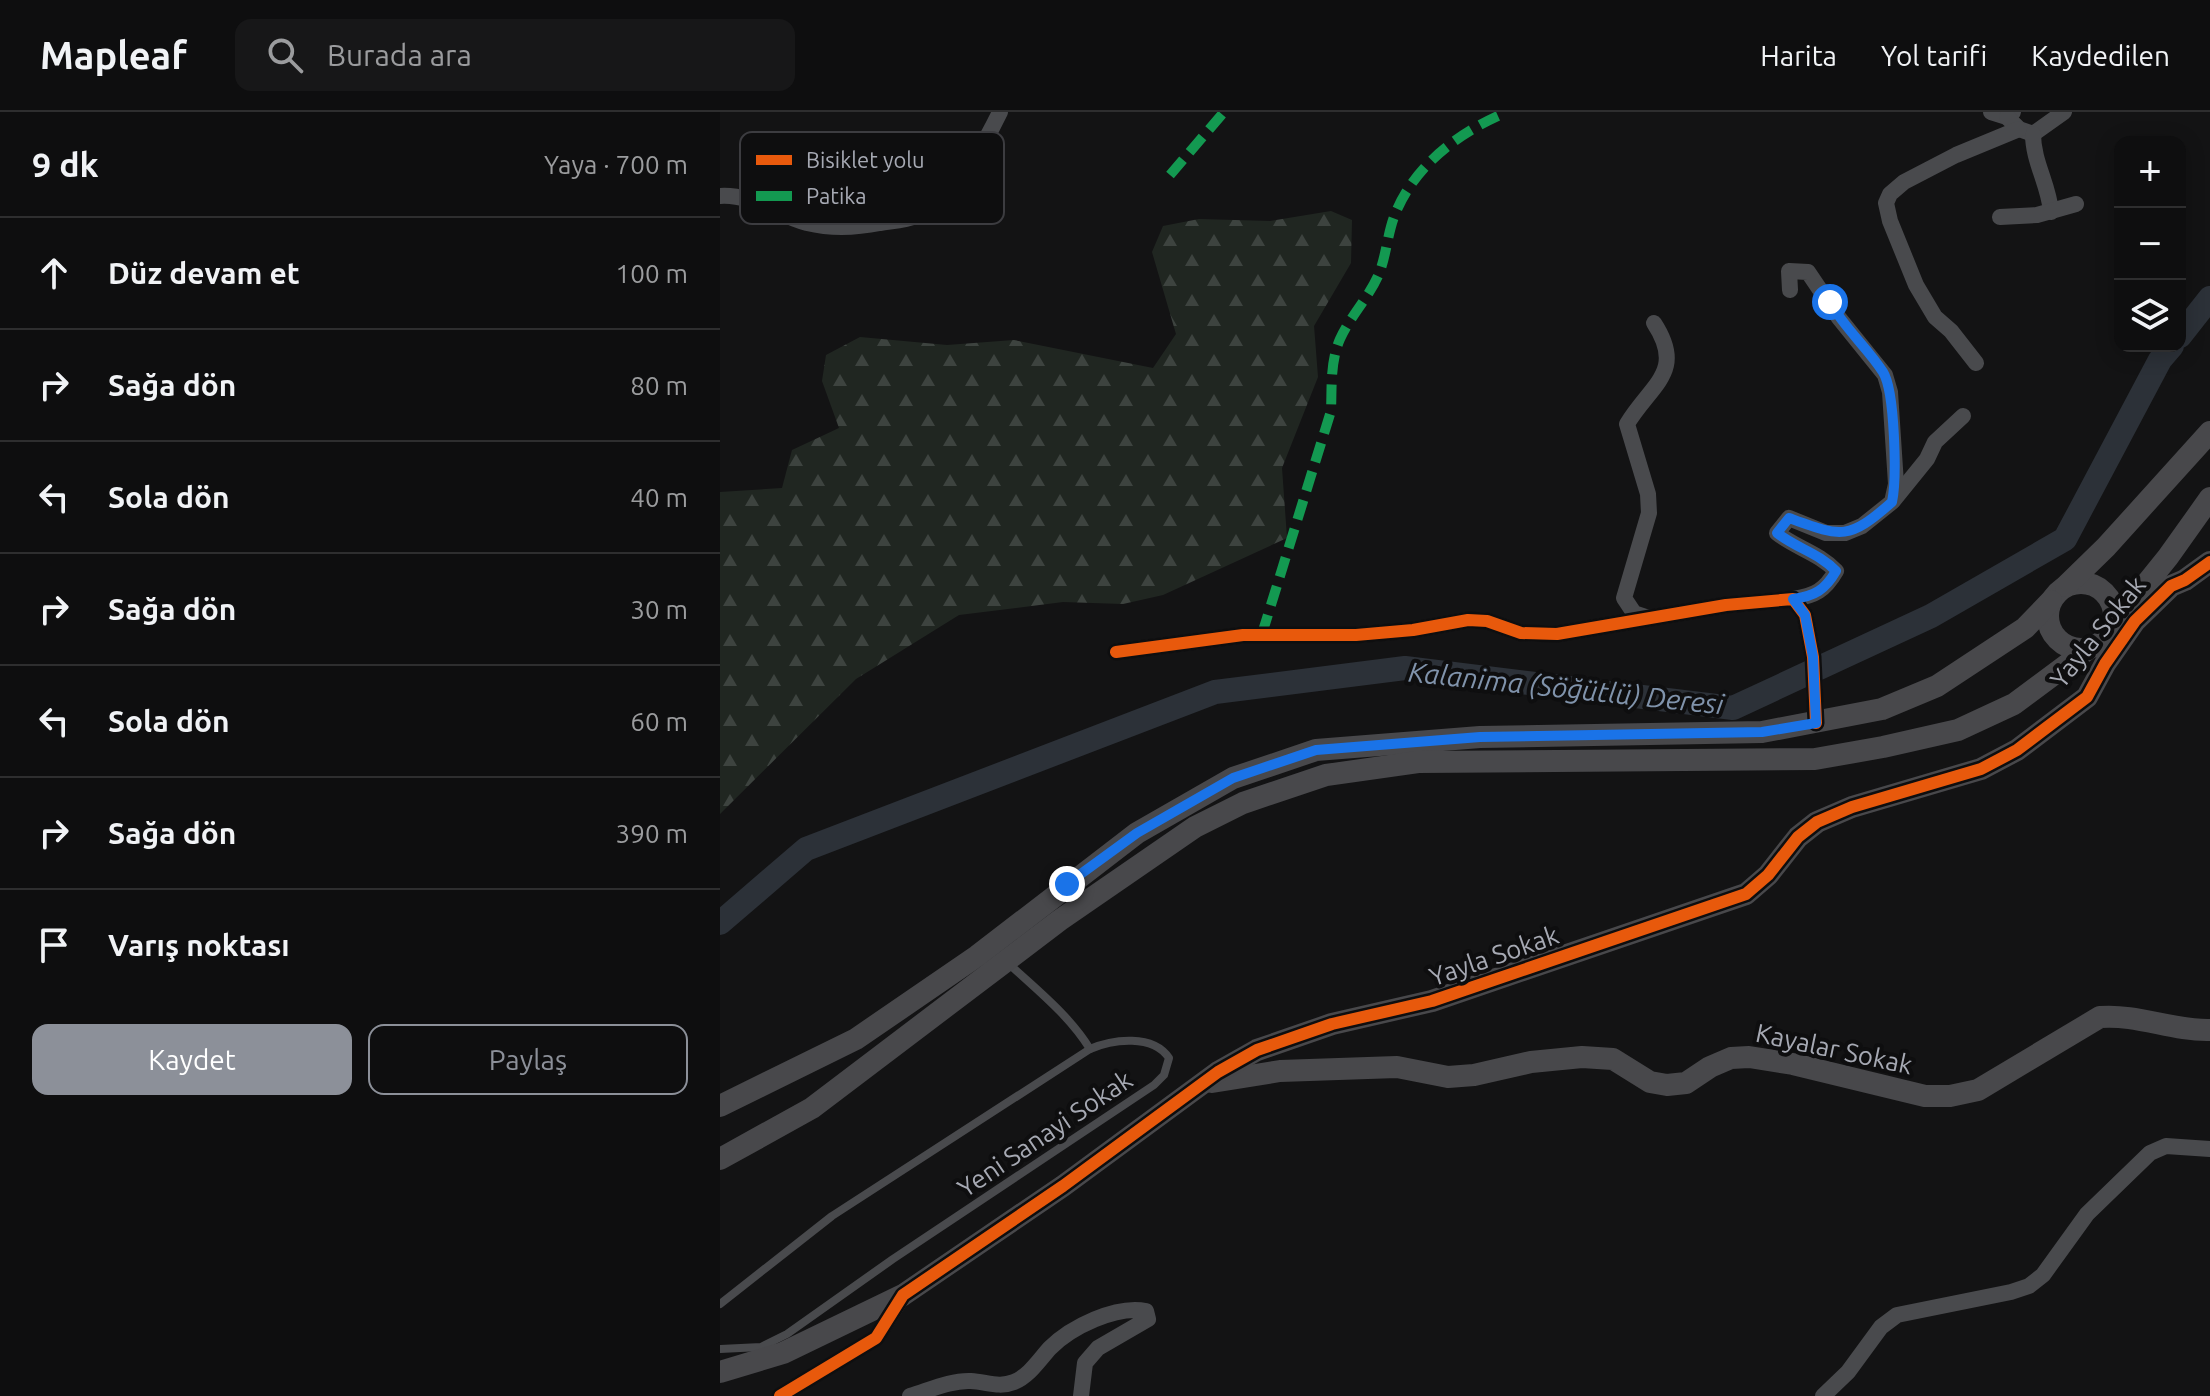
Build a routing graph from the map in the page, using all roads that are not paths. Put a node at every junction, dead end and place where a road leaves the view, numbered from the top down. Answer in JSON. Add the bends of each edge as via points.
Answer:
{"nodes":[{"id":1,"x":1000,"y":112,"type":"edge"},
{"id":2,"x":2064,"y":112,"type":"edge"},
{"id":3,"x":2003,"y":114,"type":"edge"},
{"id":4,"x":988,"y":132,"type":"edge"},
{"id":5,"x":2026,"y":132,"type":"junction"},
{"id":6,"x":720,"y":196,"type":"edge"},
{"id":7,"x":740,"y":197,"type":"edge"},
{"id":8,"x":2076,"y":204,"type":"dead end"},
{"id":9,"x":2051,"y":212,"type":"junction"},
{"id":10,"x":2000,"y":217,"type":"dead end"},
{"id":11,"x":813,"y":224,"type":"edge"},
{"id":12,"x":875,"y":224,"type":"edge"},
{"id":13,"x":1790,"y":290,"type":"dead end"},
{"id":14,"x":1654,"y":323,"type":"dead end"},
{"id":15,"x":1976,"y":363,"type":"dead end"},
{"id":16,"x":1963,"y":416,"type":"dead end"},
{"id":17,"x":2210,"y":432,"type":"edge"},
{"id":18,"x":2210,"y":498,"type":"edge"},
{"id":19,"x":1892,"y":502,"type":"junction"},
{"id":20,"x":2210,"y":562,"type":"edge"},
{"id":21,"x":2058,"y":594,"type":"junction"},
{"id":22,"x":1793,"y":599,"type":"junction"},
{"id":23,"x":1651,"y":619,"type":"junction"},
{"id":24,"x":2112,"y":626,"type":"junction"},
{"id":25,"x":2088,"y":649,"type":"junction"},
{"id":26,"x":1116,"y":652,"type":"dead end"},
{"id":27,"x":1816,"y":723,"type":"junction"},
{"id":28,"x":1007,"y":962,"type":"junction"},
{"id":29,"x":2210,"y":1030,"type":"edge"},
{"id":30,"x":1090,"y":1049,"type":"junction"},
{"id":31,"x":1202,"y":1083,"type":"junction"},
{"id":32,"x":720,"y":1106,"type":"edge"},
{"id":33,"x":2210,"y":1149,"type":"edge"},
{"id":34,"x":720,"y":1159,"type":"edge"},
{"id":35,"x":903,"y":1295,"type":"junction"},
{"id":36,"x":720,"y":1304,"type":"edge"},
{"id":37,"x":720,"y":1349,"type":"edge"},
{"id":38,"x":720,"y":1372,"type":"edge"},
{"id":39,"x":780,"y":1396,"type":"edge"},
{"id":40,"x":910,"y":1396,"type":"edge"},
{"id":41,"x":1081,"y":1396,"type":"edge"},
{"id":42,"x":1823,"y":1396,"type":"edge"}],
"edges":[{"from":1,"to":4,"type":"street"},
{"from":2,"to":5,"type":"street"},
{"from":3,"to":5,"type":"street"},
{"from":5,"to":9,"type":"street"},
{"from":5,"to":15,"type":"street","via":[[1956,155],[1896,187],[1886,203],[1916,285],[1935,317]]},
{"from":6,"to":7,"type":"street"},
{"from":8,"to":9,"type":"street"},
{"from":9,"to":10,"type":"street"},
{"from":11,"to":12,"type":"street"},
{"from":13,"to":19,"type":"street","via":[[1789,271],[1808,272],[1885,375],[1896,484]]},
{"from":14,"to":23,"type":"street","via":[[1668,358],[1664,376],[1627,424],[1649,513],[1624,598],[1634,613]]},
{"from":16,"to":19,"type":"street","via":[[1935,442]]},
{"from":17,"to":21,"type":"main road"},
{"from":18,"to":24,"type":"main road"},
{"from":19,"to":22,"type":"street","via":[[1845,533],[1826,533],[1789,518],[1777,533],[1824,558],[1836,571],[1828,586]]},
{"from":20,"to":31,"type":"main road","name":"Yayla Sokak","via":[[2171,586],[2135,621],[2087,697],[2017,750],[1981,769],[1817,822],[1746,894],[1432,1001],[1289,1037]]},
{"from":21,"to":24,"type":"main road","via":[[2087,584],[2105,594],[2114,615]]},
{"from":21,"to":25,"type":"main road","via":[[2048,621],[2057,640]]},
{"from":21,"to":27,"type":"main road","via":[[2025,628],[1937,686],[1882,709]]},
{"from":22,"to":23,"type":"street"},
{"from":22,"to":27,"type":"street","via":[[1805,615],[1813,657]]},
{"from":23,"to":26,"type":"street","via":[[1538,634],[1468,620],[1356,635],[1243,635]]},
{"from":24,"to":25,"type":"main road","via":[[2099,644]]},
{"from":25,"to":28,"type":"main road","via":[[2014,704],[1958,730],[1828,757],[1418,762],[1326,775],[1243,803],[1195,827]]},
{"from":27,"to":32,"type":"main road","via":[[1762,732],[1480,737],[1316,750],[1233,778],[1137,833],[977,956],[856,1039]]},
{"from":28,"to":30,"type":"lane","via":[[1060,1011]]},
{"from":28,"to":34,"type":"main road","via":[[812,1108]]},
{"from":29,"to":31,"type":"main road","name":"Kayalar Sokak","via":[[2121,1015],[2100,1017],[1978,1090],[1950,1096],[1925,1096],[1749,1057],[1731,1058],[1686,1083],[1667,1085],[1650,1082],[1613,1059],[1582,1057],[1448,1077],[1397,1067],[1280,1071]]},
{"from":30,"to":36,"type":"lane","name":"Yeni Sanayi Sokak","via":[[832,1216]]},
{"from":30,"to":37,"type":"lane","name":"Yeni Sanayi Sokak","via":[[1111,1042],[1145,1043],[1165,1052],[1168,1067],[1154,1085],[787,1334],[761,1347]]},
{"from":31,"to":35,"type":"main road","name":"Yayla Sokak"},
{"from":33,"to":42,"type":"street","via":[[2166,1146],[2150,1153],[2087,1214],[2043,1275],[2029,1286],[1897,1315]]},
{"from":35,"to":38,"type":"main road","via":[[783,1353]]},
{"from":35,"to":39,"type":"street","name":"Yayla Sokak","via":[[876,1338]]},
{"from":40,"to":41,"type":"street","via":[[955,1382],[1001,1386],[1017,1381],[1070,1330],[1135,1309],[1146,1311],[1148,1319],[1098,1348],[1085,1363]]}]}
